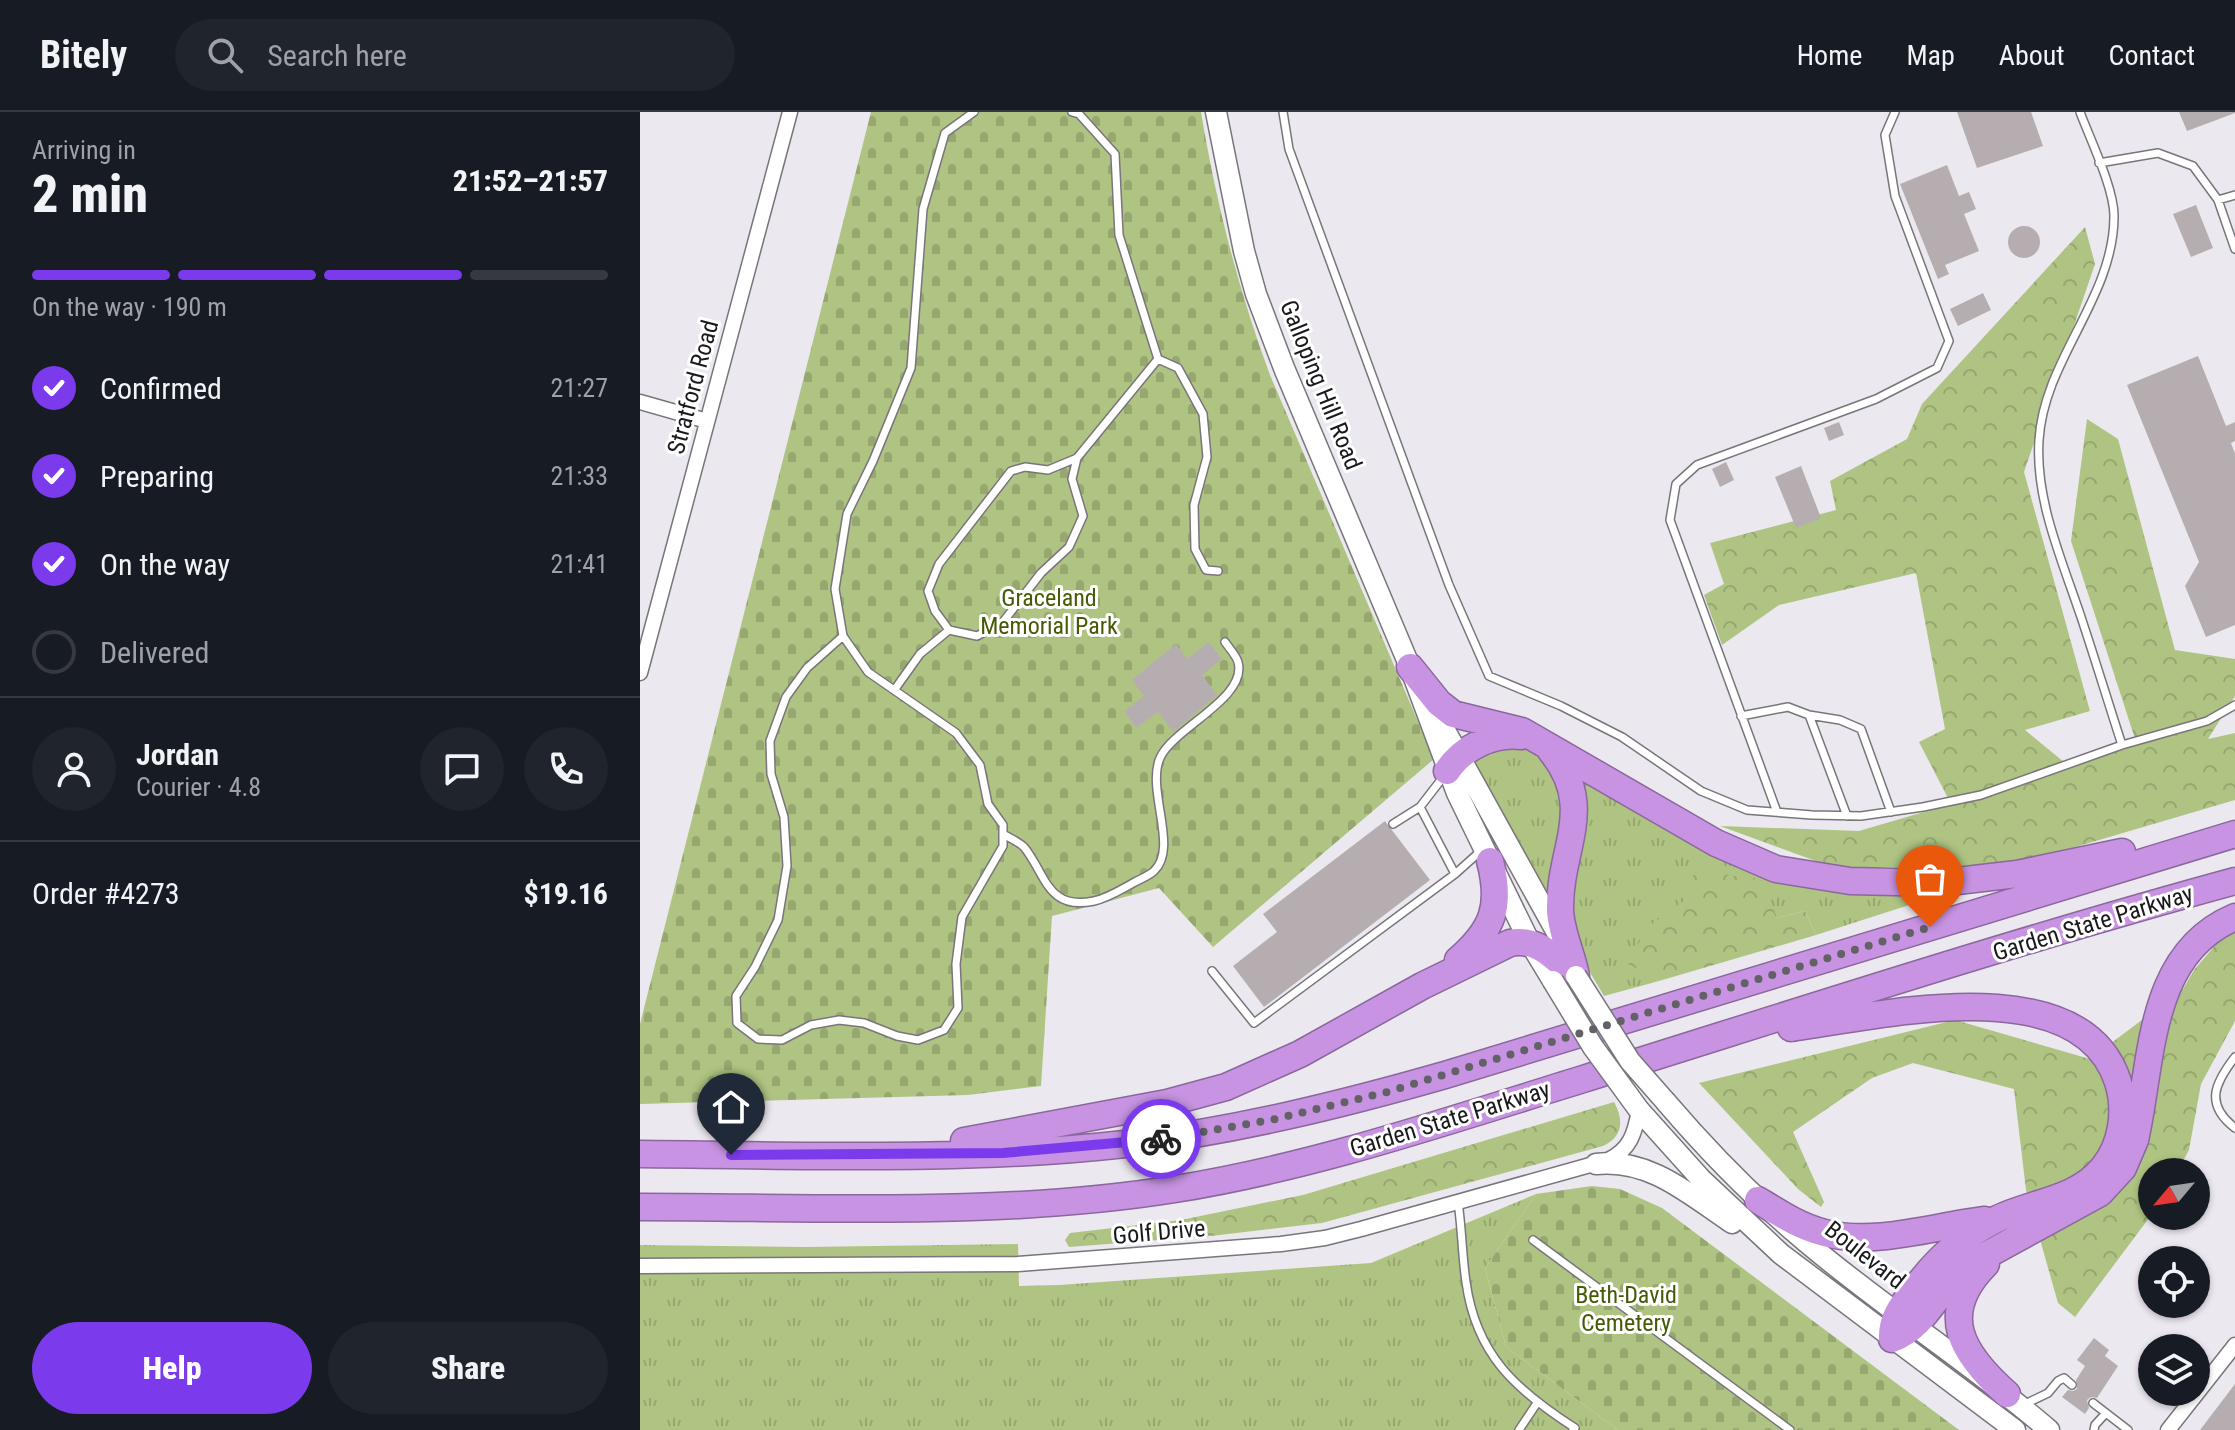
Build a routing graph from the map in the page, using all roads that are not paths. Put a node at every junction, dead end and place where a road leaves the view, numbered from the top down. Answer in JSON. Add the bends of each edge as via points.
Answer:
{"nodes":[{"id":1,"x":790,"y":112,"type":"edge"},
{"id":2,"x":974,"y":112,"type":"edge"},
{"id":3,"x":1072,"y":112,"type":"edge"},
{"id":4,"x":1216,"y":112,"type":"edge"},
{"id":5,"x":1283,"y":112,"type":"edge"},
{"id":6,"x":1895,"y":112,"type":"edge"},
{"id":7,"x":2080,"y":112,"type":"edge"},
{"id":8,"x":2099,"y":163,"type":"junction"},
{"id":9,"x":2235,"y":195,"type":"edge"},
{"id":10,"x":2218,"y":200,"type":"junction"},
{"id":11,"x":2235,"y":249,"type":"edge"},
{"id":12,"x":1158,"y":359,"type":"junction"},
{"id":13,"x":640,"y":402,"type":"edge"},
{"id":14,"x":707,"y":421,"type":"junction"},
{"id":15,"x":1077,"y":458,"type":"junction"},
{"id":16,"x":1218,"y":571,"type":"dead end"},
{"id":17,"x":949,"y":630,"type":"junction"},
{"id":18,"x":843,"y":636,"type":"junction"},
{"id":19,"x":1225,"y":642,"type":"dead end"},
{"id":20,"x":1410,"y":667,"type":"junction"},
{"id":21,"x":640,"y":673,"type":"edge"},
{"id":22,"x":895,"y":689,"type":"junction"},
{"id":23,"x":2235,"y":705,"type":"edge"},
{"id":24,"x":1809,"y":715,"type":"junction"},
{"id":25,"x":1741,"y":716,"type":"junction"},
{"id":26,"x":1540,"y":741,"type":"junction"},
{"id":27,"x":2122,"y":745,"type":"junction"},
{"id":28,"x":1453,"y":763,"type":"junction"},
{"id":29,"x":1420,"y":807,"type":"junction"},
{"id":30,"x":1777,"y":812,"type":"junction"},
{"id":31,"x":1891,"y":812,"type":"junction"},
{"id":32,"x":1847,"y":816,"type":"junction"},
{"id":33,"x":1393,"y":824,"type":"dead end"},
{"id":34,"x":2235,"y":828,"type":"edge"},
{"id":35,"x":1003,"y":834,"type":"junction"},
{"id":36,"x":2235,"y":834,"type":"edge"},
{"id":37,"x":1486,"y":855,"type":"junction"},
{"id":38,"x":1455,"y":874,"type":"junction"},
{"id":39,"x":2235,"y":881,"type":"edge"},
{"id":40,"x":2235,"y":917,"type":"edge"},
{"id":41,"x":1530,"y":943,"type":"junction"},
{"id":42,"x":1212,"y":971,"type":"dead end"},
{"id":43,"x":1565,"y":979,"type":"junction"},
{"id":44,"x":1422,"y":986,"type":"junction"},
{"id":45,"x":1701,"y":1042,"type":"junction"},
{"id":46,"x":2235,"y":1057,"type":"edge"},
{"id":47,"x":1630,"y":1061,"type":"junction"},
{"id":48,"x":1666,"y":1102,"type":"joint"},
{"id":49,"x":1639,"y":1110,"type":"junction"},
{"id":50,"x":2235,"y":1128,"type":"edge"},
{"id":51,"x":640,"y":1154,"type":"edge"},
{"id":52,"x":853,"y":1155,"type":"junction"},
{"id":53,"x":1596,"y":1164,"type":"junction"},
{"id":54,"x":1758,"y":1200,"type":"junction"},
{"id":55,"x":1458,"y":1202,"type":"junction"},
{"id":56,"x":640,"y":1207,"type":"edge"},
{"id":57,"x":1996,"y":1219,"type":"junction"},
{"id":58,"x":2027,"y":1234,"type":"junction"},
{"id":59,"x":1533,"y":1240,"type":"dead end"},
{"id":60,"x":640,"y":1266,"type":"edge"},
{"id":61,"x":1803,"y":1273,"type":"junction"},
{"id":62,"x":1906,"y":1319,"type":"junction"},
{"id":63,"x":1892,"y":1339,"type":"junction"},
{"id":64,"x":2235,"y":1345,"type":"edge"},
{"id":65,"x":2072,"y":1385,"type":"dead end"},
{"id":66,"x":2014,"y":1400,"type":"junction"},
{"id":67,"x":1537,"y":1403,"type":"junction"},
{"id":68,"x":2093,"y":1403,"type":"dead end"},
{"id":69,"x":2106,"y":1413,"type":"junction"},
{"id":70,"x":2173,"y":1428,"type":"edge"},
{"id":71,"x":1519,"y":1430,"type":"edge"},
{"id":72,"x":1573,"y":1430,"type":"edge"},
{"id":73,"x":1790,"y":1430,"type":"edge"},
{"id":74,"x":2015,"y":1430,"type":"edge"},
{"id":75,"x":2049,"y":1430,"type":"edge"},
{"id":76,"x":2094,"y":1430,"type":"edge"},
{"id":77,"x":2128,"y":1430,"type":"edge"}],
"edges":[{"from":1,"to":14,"type":"street","name":"Stratford Road"},
{"from":2,"to":18,"type":"lane","via":[[945,133],[923,209],[911,368],[847,514],[835,589]]},
{"from":3,"to":12,"type":"lane","via":[[1115,154],[1119,235]]},
{"from":4,"to":20,"type":"main road","name":"Galloping Hill Road","via":[[1256,294]]},
{"from":5,"to":30,"type":"lane","via":[[1294,164],[1449,585],[1489,676],[1622,737],[1701,791],[1747,810]]},
{"from":6,"to":25,"type":"lane","via":[[1885,135],[1895,196],[1949,341],[1937,368],[1876,399],[1697,465],[1676,484],[1670,520]]},
{"from":7,"to":8,"type":"lane"},
{"from":8,"to":10,"type":"lane","via":[[2158,153],[2193,166]]},
{"from":8,"to":27,"type":"lane","via":[[2114,214],[2112,239],[2104,278],[2046,403],[2038,466],[2060,554]]},
{"from":9,"to":10,"type":"lane"},
{"from":10,"to":11,"type":"lane"},
{"from":12,"to":15,"type":"lane"},
{"from":12,"to":16,"type":"lane","via":[[1178,368],[1203,414],[1207,457],[1194,505],[1195,549],[1206,570]]},
{"from":13,"to":14,"type":"street"},
{"from":14,"to":21,"type":"street","name":"Stratford Road"},
{"from":15,"to":17,"type":"lane","via":[[1072,479],[1083,516],[1069,547],[1003,622],[977,636]]},
{"from":15,"to":17,"type":"lane","via":[[1048,470],[1011,471],[939,564],[928,591]]},
{"from":17,"to":22,"type":"lane","via":[[920,654]]},
{"from":18,"to":22,"type":"lane","via":[[868,672]]},
{"from":18,"to":35,"type":"lane","via":[[807,668],[786,697],[770,741],[787,866],[778,920],[736,996],[737,1023],[758,1039],[782,1040],[811,1025],[839,1020],[918,1040],[944,1030],[958,1008],[962,917],[1003,846]]},
{"from":19,"to":35,"type":"lane","via":[[1238,661],[1231,690],[1161,756],[1156,773],[1164,852],[1155,870],[1095,901],[1074,901],[1046,887],[1022,846]]},
{"from":20,"to":26,"type":"highway","via":[[1453,714]]},
{"from":20,"to":28,"type":"main road","name":"Galloping Hill Road"},
{"from":22,"to":35,"type":"lane","via":[[956,733],[980,765],[988,804],[1003,825]]},
{"from":23,"to":27,"type":"lane","via":[[2207,721]]},
{"from":24,"to":25,"type":"lane","via":[[1788,707]]},
{"from":24,"to":31,"type":"lane","via":[[1861,729]]},
{"from":24,"to":32,"type":"lane"},
{"from":25,"to":30,"type":"lane"},
{"from":26,"to":28,"type":"highway","via":[[1501,736],[1474,746]]},
{"from":26,"to":34,"type":"highway","via":[[1739,854],[1776,869],[1834,879],[1920,884],[1997,877]]},
{"from":26,"to":43,"type":"highway","via":[[1569,775],[1574,792],[1560,907]]},
{"from":27,"to":31,"type":"lane","via":[[1981,795]]},
{"from":28,"to":29,"type":"lane"},
{"from":28,"to":37,"type":"main road","name":"Galloping Hill Road"},
{"from":28,"to":43,"type":"main road","name":"Galloping Hill Road","via":[[1563,944]]},
{"from":29,"to":33,"type":"lane"},
{"from":29,"to":38,"type":"lane"},
{"from":30,"to":32,"type":"lane"},
{"from":31,"to":32,"type":"lane"},
{"from":36,"to":52,"type":"highway","name":"Garden State Parkway","via":[[1460,1071],[1299,1114],[1092,1147]]},
{"from":37,"to":38,"type":"lane"},
{"from":37,"to":41,"type":"main road","name":"Galloping Hill Road"},
{"from":37,"to":44,"type":"highway","via":[[1496,898],[1489,924],[1464,954]]},
{"from":38,"to":42,"type":"lane","via":[[1254,1023]]},
{"from":39,"to":45,"type":"highway","name":"Garden State Parkway"},
{"from":40,"to":58,"type":"highway","via":[[2201,937],[2167,985],[2135,1140],[2123,1168],[2100,1193]]},
{"from":41,"to":43,"type":"highway","via":[[1544,948]]},
{"from":41,"to":44,"type":"highway","via":[[1504,945]]},
{"from":43,"to":47,"type":"main road","name":"Galloping Hill Road","bridge":true},
{"from":43,"to":49,"type":"main road","name":"Galloping Hill Road","bridge":true,"via":[[1593,1047]]},
{"from":44,"to":52,"type":"highway","via":[[1285,1061],[1212,1091],[963,1142]]},
{"from":45,"to":56,"type":"highway","name":"Garden State Parkway","via":[[1325,1156],[1176,1189],[980,1207]]},
{"from":45,"to":57,"type":"highway","via":[[1978,1006],[2022,1009],[2072,1028],[2098,1048],[2115,1073],[2123,1105],[2116,1145],[2103,1168],[2083,1185]]},
{"from":46,"to":50,"type":"lane","via":[[2222,1074],[2215,1097],[2219,1113]]},
{"from":47,"to":48,"type":"main road","name":"Galloping Hill Road","bridge":true},
{"from":47,"to":49,"type":"main road","bridge":true},
{"from":48,"to":54,"type":"main road","name":"Boulevard"},
{"from":49,"to":53,"type":"street","name":"Golf Drive","via":[[1627,1147]]},
{"from":49,"to":61,"type":"main road","name":"Boulevard","via":[[1720,1199]]},
{"from":51,"to":52,"type":"highway","name":"Garden State Parkway"},
{"from":53,"to":55,"type":"street","name":"Golf Drive"},
{"from":53,"to":61,"type":"main road","via":[[1630,1165],[1660,1175]]},
{"from":54,"to":57,"type":"highway","via":[[1805,1226],[1845,1237]]},
{"from":54,"to":62,"type":"main road","name":"Boulevard"},
{"from":55,"to":60,"type":"street","name":"Golf Drive","via":[[1312,1240],[1129,1257],[988,1265]]},
{"from":55,"to":67,"type":"lane","via":[[1465,1278],[1476,1323],[1496,1362]]},
{"from":57,"to":62,"type":"highway","via":[[1946,1251]]},
{"from":58,"to":62,"type":"highway","via":[[1963,1268]]},
{"from":58,"to":66,"type":"highway","via":[[1979,1272],[1959,1304],[1966,1348]]},
{"from":59,"to":73,"type":"lane"},
{"from":61,"to":63,"type":"main road","name":"Boulevard"},
{"from":62,"to":63,"type":"highway"},
{"from":62,"to":66,"type":"main road","name":"Boulevard"},
{"from":63,"to":74,"type":"main road","name":"Boulevard"},
{"from":64,"to":70,"type":"street"},
{"from":65,"to":66,"type":"lane","via":[[2064,1378],[2048,1393]]},
{"from":66,"to":75,"type":"main road","name":"Boulevard"},
{"from":67,"to":71,"type":"lane"},
{"from":67,"to":72,"type":"lane"},
{"from":68,"to":69,"type":"lane"},
{"from":69,"to":76,"type":"lane"},
{"from":69,"to":77,"type":"lane"}]}
